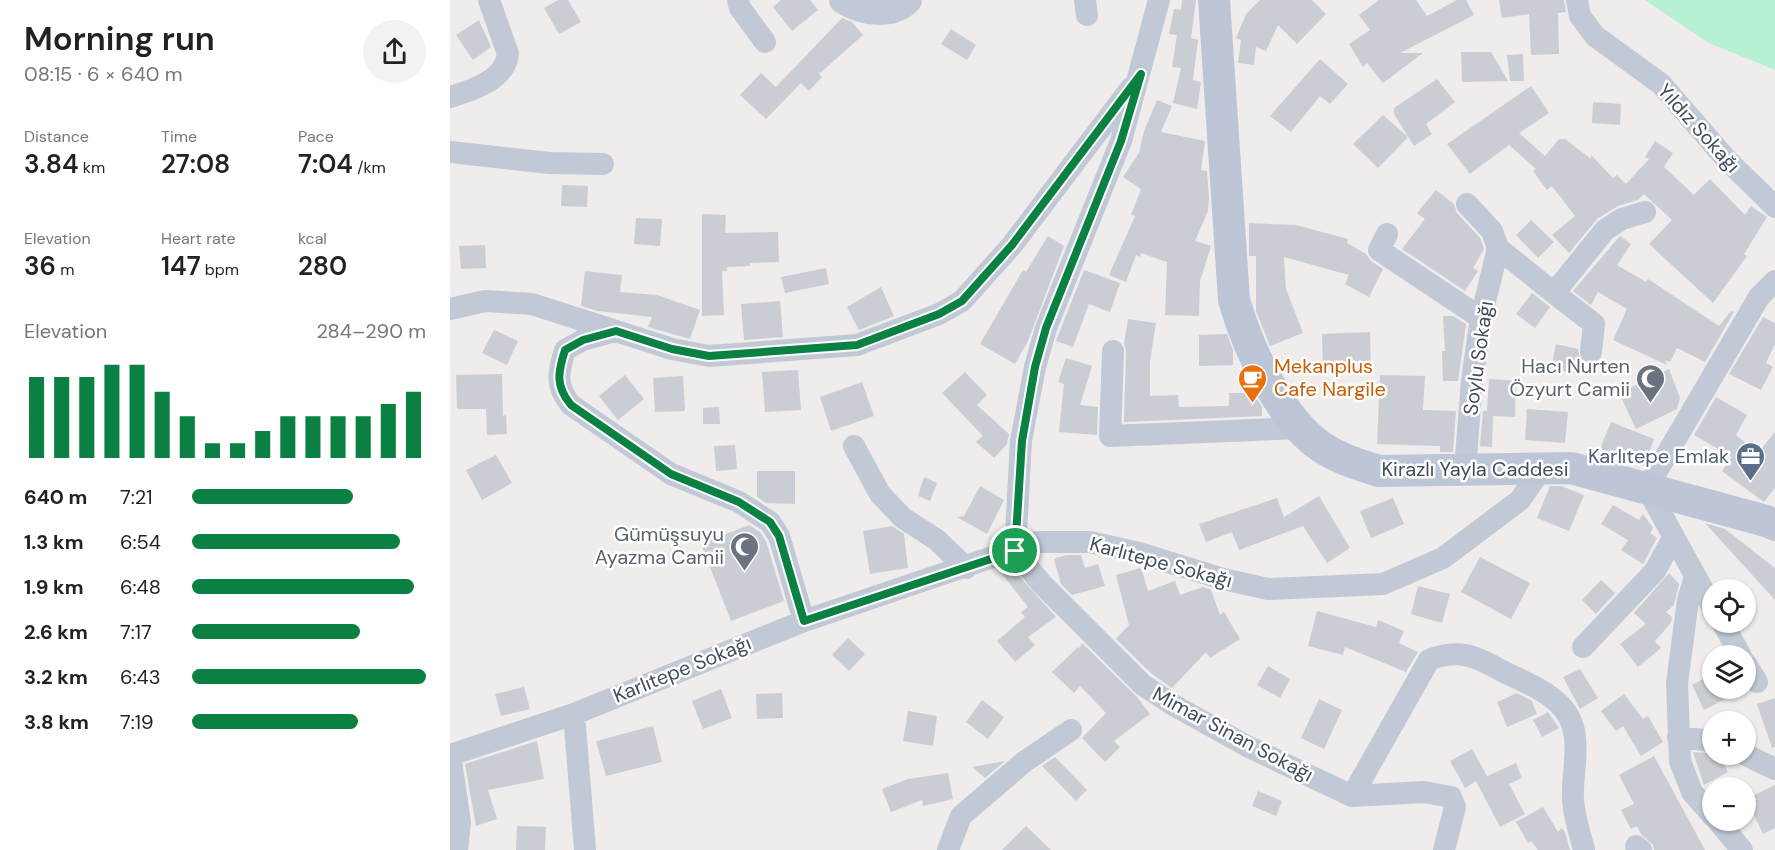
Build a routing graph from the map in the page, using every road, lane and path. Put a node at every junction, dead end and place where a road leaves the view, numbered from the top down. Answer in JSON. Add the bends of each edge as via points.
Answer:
{"nodes":[{"id":1,"x":489,"y":0,"type":"edge"},
{"id":2,"x":738,"y":0,"type":"edge"},
{"id":3,"x":843,"y":0,"type":"edge"},
{"id":4,"x":908,"y":0,"type":"edge"},
{"id":5,"x":1159,"y":0,"type":"edge"},
{"id":6,"x":1215,"y":0,"type":"edge"},
{"id":7,"x":1577,"y":0,"type":"edge"},
{"id":8,"x":765,"y":42,"type":"dead end"},
{"id":9,"x":1141,"y":74,"type":"junction"},
{"id":10,"x":450,"y":97,"type":"edge"},
{"id":11,"x":450,"y":152,"type":"edge"},
{"id":12,"x":603,"y":164,"type":"dead end"},
{"id":13,"x":1467,"y":204,"type":"dead end"},
{"id":14,"x":1775,"y":207,"type":"edge"},
{"id":15,"x":1645,"y":212,"type":"dead end"},
{"id":16,"x":1387,"y":234,"type":"dead end"},
{"id":17,"x":1498,"y":248,"type":"junction"},
{"id":18,"x":1775,"y":281,"type":"edge"},
{"id":19,"x":1554,"y":293,"type":"junction"},
{"id":20,"x":450,"y":309,"type":"edge"},
{"id":21,"x":1481,"y":318,"type":"junction"},
{"id":22,"x":616,"y":331,"type":"junction"},
{"id":23,"x":1113,"y":351,"type":"dead end"},
{"id":24,"x":1591,"y":352,"type":"dead end"},
{"id":25,"x":1299,"y":428,"type":"junction"},
{"id":26,"x":854,"y":446,"type":"dead end"},
{"id":27,"x":1543,"y":467,"type":"junction"},
{"id":28,"x":1465,"y":470,"type":"junction"},
{"id":29,"x":1647,"y":488,"type":"junction"},
{"id":30,"x":1772,"y":518,"type":"edge"},
{"id":31,"x":1673,"y":538,"type":"junction"},
{"id":32,"x":1015,"y":551,"type":"junction"},
{"id":33,"x":966,"y":568,"type":"junction"},
{"id":34,"x":1695,"y":577,"type":"junction"},
{"id":35,"x":1702,"y":589,"type":"edge"},
{"id":36,"x":804,"y":621,"type":"junction"},
{"id":37,"x":1583,"y":647,"type":"dead end"},
{"id":38,"x":574,"y":714,"type":"junction"},
{"id":39,"x":1071,"y":730,"type":"dead end"},
{"id":40,"x":1678,"y":737,"type":"junction"},
{"id":41,"x":1702,"y":740,"type":"edge"},
{"id":42,"x":450,"y":755,"type":"edge"},
{"id":43,"x":1756,"y":760,"type":"edge"},
{"id":44,"x":1775,"y":769,"type":"edge"},
{"id":45,"x":1352,"y":796,"type":"junction"},
{"id":46,"x":1702,"y":803,"type":"edge"},
{"id":47,"x":1727,"y":831,"type":"edge"},
{"id":48,"x":457,"y":850,"type":"edge"},
{"id":49,"x":585,"y":850,"type":"edge"},
{"id":50,"x":948,"y":850,"type":"edge"},
{"id":51,"x":1444,"y":850,"type":"edge"},
{"id":52,"x":1584,"y":850,"type":"edge"},
{"id":53,"x":1742,"y":850,"type":"edge"}],
"edges":[{"from":1,"to":10,"type":"street","via":[[508,54],[507,63],[501,74]]},
{"from":2,"to":8,"type":"street"},
{"from":3,"to":4,"type":"street","via":[[854,7],[880,11],[893,10]]},
{"from":5,"to":9,"type":"street"},
{"from":6,"to":25,"type":"main road","name":"Kirazlı Yayla Caddesi","via":[[1234,300],[1244,334]]},
{"from":7,"to":14,"type":"street","name":"Yıldız Sokağı","via":[[1580,16],[1595,36],[1662,84],[1727,160]]},
{"from":9,"to":22,"type":"street","via":[[1012,245],[962,301],[939,314],[857,345],[709,356],[681,352]]},
{"from":9,"to":32,"type":"street","via":[[1121,141],[1046,328],[1035,367],[1022,441]]},
{"from":11,"to":12,"type":"street","via":[[550,163]]},
{"from":13,"to":17,"type":"street","via":[[1492,231]]},
{"from":15,"to":19,"type":"street","via":[[1622,219],[1605,230]]},
{"from":16,"to":21,"type":"street","via":[[1379,250]]},
{"from":17,"to":19,"type":"street"},
{"from":17,"to":21,"type":"street","name":"Soylu Sokağı"},
{"from":18,"to":29,"type":"street","via":[[1759,297]]},
{"from":19,"to":24,"type":"street","via":[[1594,324]]},
{"from":20,"to":22,"type":"street","via":[[485,301],[532,304]]},
{"from":21,"to":28,"type":"street","name":"Soylu Sokağı"},
{"from":22,"to":36,"type":"street","via":[[583,340],[565,350],[558,383],[562,395],[671,474],[739,502],[770,522],[779,536]]},
{"from":23,"to":25,"type":"street","via":[[1110,436]]},
{"from":25,"to":28,"type":"main road","name":"Kirazlı Yayla Caddesi","via":[[1323,448],[1351,463],[1379,471]]},
{"from":26,"to":33,"type":"street","via":[[880,494]]},
{"from":27,"to":28,"type":"main road","name":"Kirazlı Yayla Caddesi"},
{"from":27,"to":29,"type":"main road","name":"Kirazlı Yayla Caddesi","via":[[1572,468]]},
{"from":27,"to":32,"type":"street","name":"Karlıtepe Sokağı","via":[[1520,500],[1443,558],[1383,584],[1268,589],[1090,542],[1037,542]]},
{"from":29,"to":30,"type":"main road","name":"Kirazlı Yayla Caddesi"},
{"from":29,"to":31,"type":"street"},
{"from":31,"to":34,"type":"street"},
{"from":31,"to":37,"type":"street","via":[[1655,571]]},
{"from":32,"to":33,"type":"street","name":"Karlıtepe Sokağı"},
{"from":32,"to":45,"type":"street","name":"Mimar Sinan Sokağı","via":[[1041,583],[1143,685],[1247,746]]},
{"from":33,"to":36,"type":"street","name":"Karlıtepe Sokağı"},
{"from":34,"to":35,"type":"street"},
{"from":34,"to":40,"type":"street","via":[[1688,600],[1677,683]]},
{"from":36,"to":38,"type":"street","name":"Karlıtepe Sokağı"},
{"from":38,"to":42,"type":"street","name":"Karlıtepe Sokağı"},
{"from":38,"to":49,"type":"street"},
{"from":39,"to":50,"type":"street","via":[[1024,762],[961,816]]},
{"from":40,"to":41,"type":"street"},
{"from":40,"to":46,"type":"street","via":[[1680,761],[1692,792]]},
{"from":42,"to":48,"type":"street","via":[[460,822]]},
{"from":43,"to":44,"type":"street"},
{"from":45,"to":51,"type":"street","name":"Mimar Sinan Sokağı","via":[[1424,792],[1451,797],[1455,807]]},
{"from":45,"to":52,"type":"street","via":[[1429,660],[1448,652],[1480,659],[1544,693],[1560,704],[1567,715],[1577,740],[1573,800]]},
{"from":47,"to":53,"type":"street"}]}
